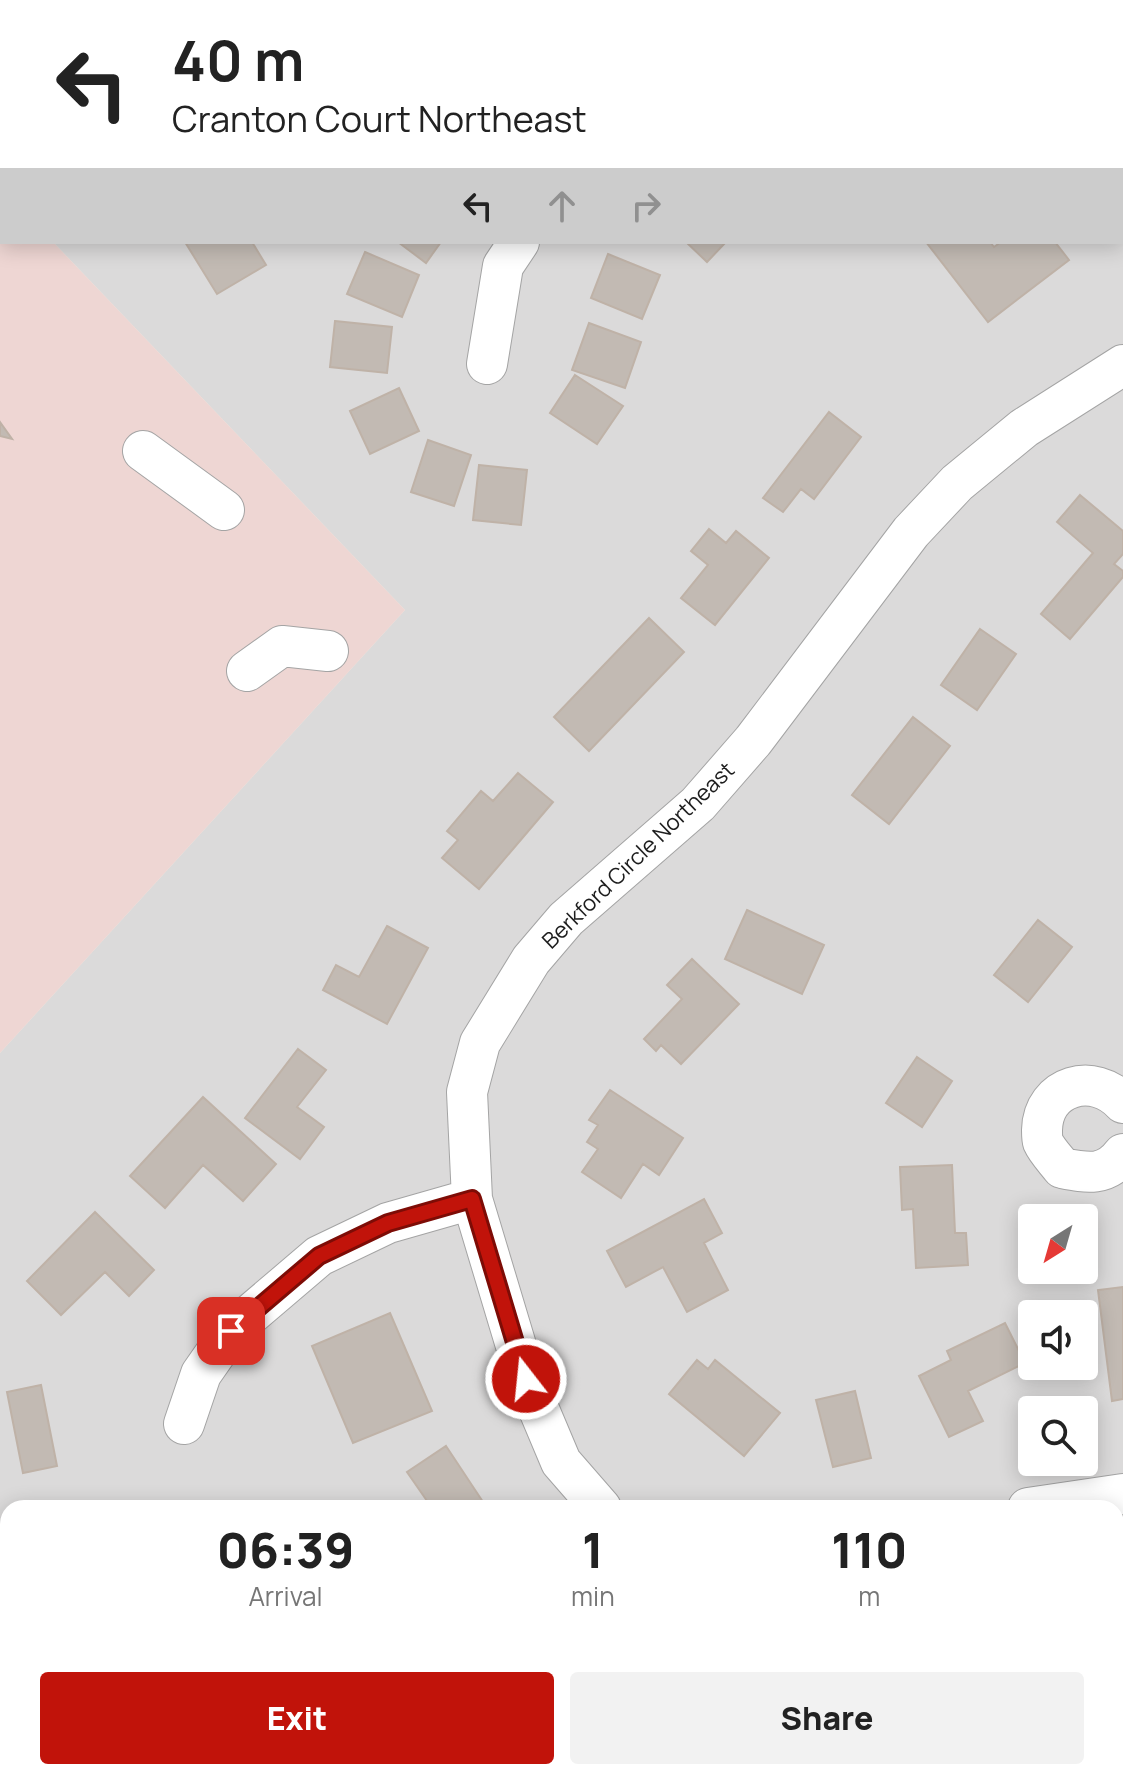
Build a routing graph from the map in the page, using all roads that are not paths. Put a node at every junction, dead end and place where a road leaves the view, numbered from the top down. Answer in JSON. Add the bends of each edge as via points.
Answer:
{"nodes":[{"id":1,"x":518,"y":244,"type":"edge"},
{"id":2,"x":487,"y":364,"type":"dead end"},
{"id":3,"x":1123,"y":365,"type":"edge"},
{"id":4,"x":143,"y":451,"type":"dead end"},
{"id":5,"x":224,"y":510,"type":"dead end"},
{"id":6,"x":328,"y":651,"type":"dead end"},
{"id":7,"x":247,"y":671,"type":"dead end"},
{"id":8,"x":1123,"y":1103,"type":"edge"},
{"id":9,"x":1123,"y":1154,"type":"edge"},
{"id":10,"x":472,"y":1199,"type":"junction"},
{"id":11,"x":184,"y":1424,"type":"dead end"},
{"id":12,"x":1123,"y":1494,"type":"edge"},
{"id":13,"x":594,"y":1500,"type":"edge"},
{"id":14,"x":1082,"y":1500,"type":"edge"}],
"edges":[{"from":1,"to":2,"type":"street","via":[[503,266]]},
{"from":3,"to":10,"type":"street","name":"Berkford Circle Northeast","via":[[1024,428],[957,483],[911,532],[753,741],[698,804],[566,919],[531,960],[480,1043],[467,1092]]},
{"from":4,"to":5,"type":"street"},
{"from":6,"to":7,"type":"street","via":[[282,646]]},
{"from":8,"to":9,"type":"street","via":[[1114,1093],[1090,1084],[1062,1091],[1043,1115],[1042,1141],[1062,1168],[1091,1174]]},
{"from":10,"to":11,"type":"street","via":[[388,1223],[319,1256],[231,1331],[201,1374]]},
{"from":10,"to":13,"type":"street","name":"Berkford Circle Northeast","via":[[531,1393],[561,1462]]},
{"from":12,"to":14,"type":"street"}]}
